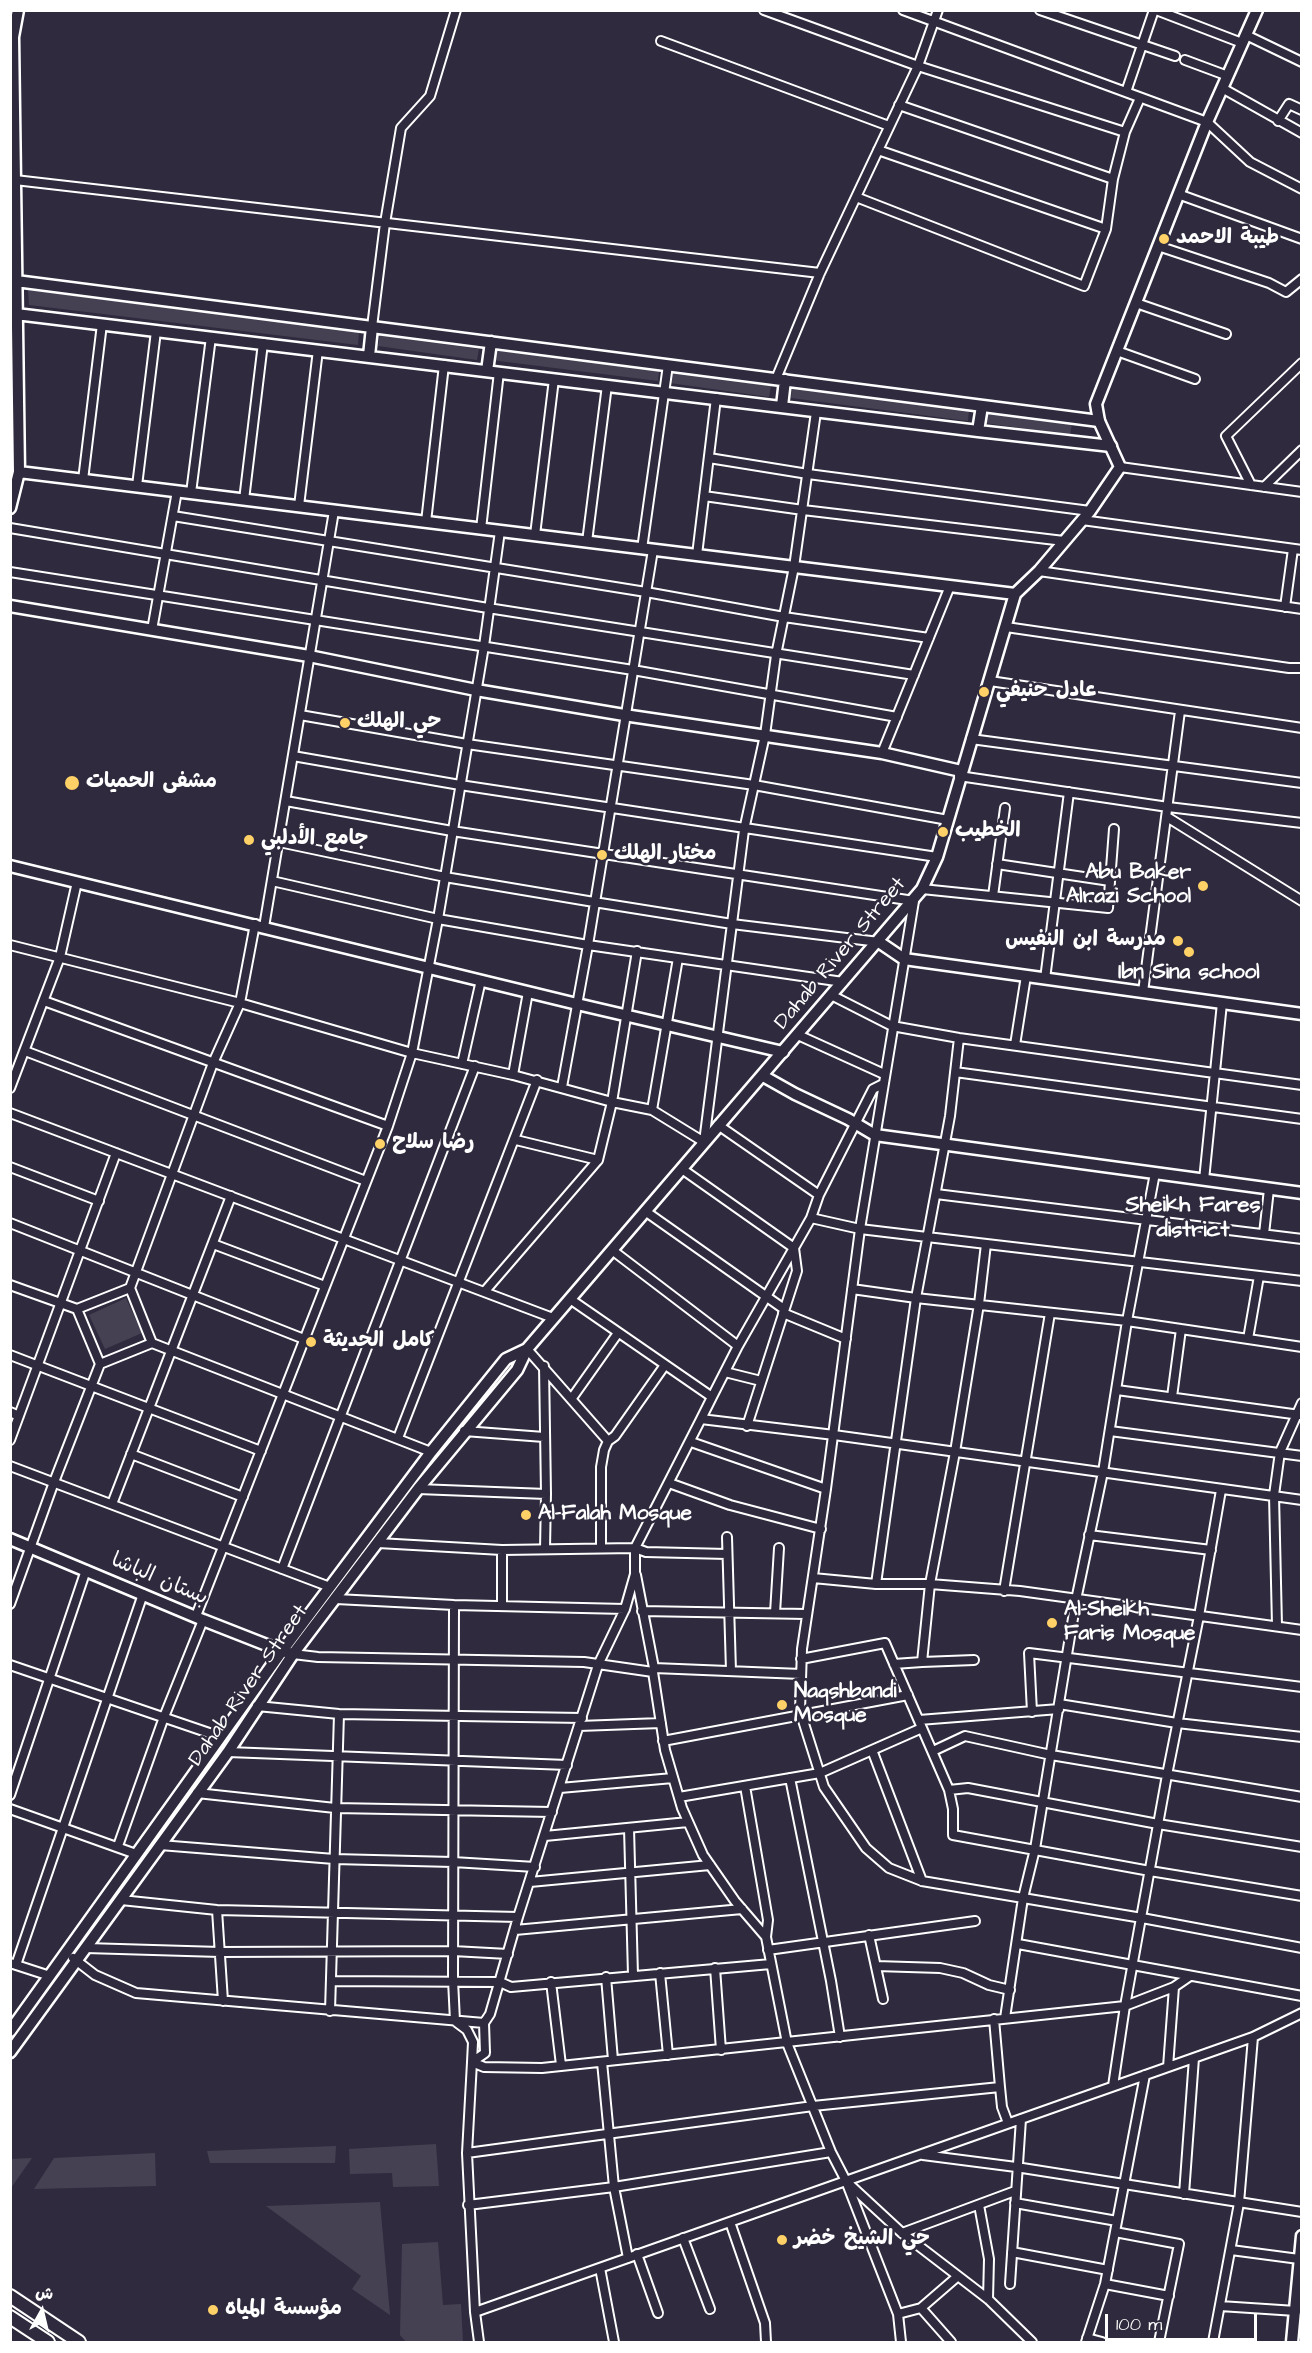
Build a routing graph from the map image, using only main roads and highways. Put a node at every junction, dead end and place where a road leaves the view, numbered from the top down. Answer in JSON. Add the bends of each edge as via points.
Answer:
{"nodes":[{"id":1,"x":10,"y":2296,"type":"edge"},
{"id":2,"x":10,"y":2317,"type":"edge"},
{"id":3,"x":48,"y":2343,"type":"edge"},
{"id":4,"x":80,"y":2343,"type":"edge"}],
"edges":[{"from":1,"to":4,"type":"main road"},
{"from":2,"to":3,"type":"main road"}]}
